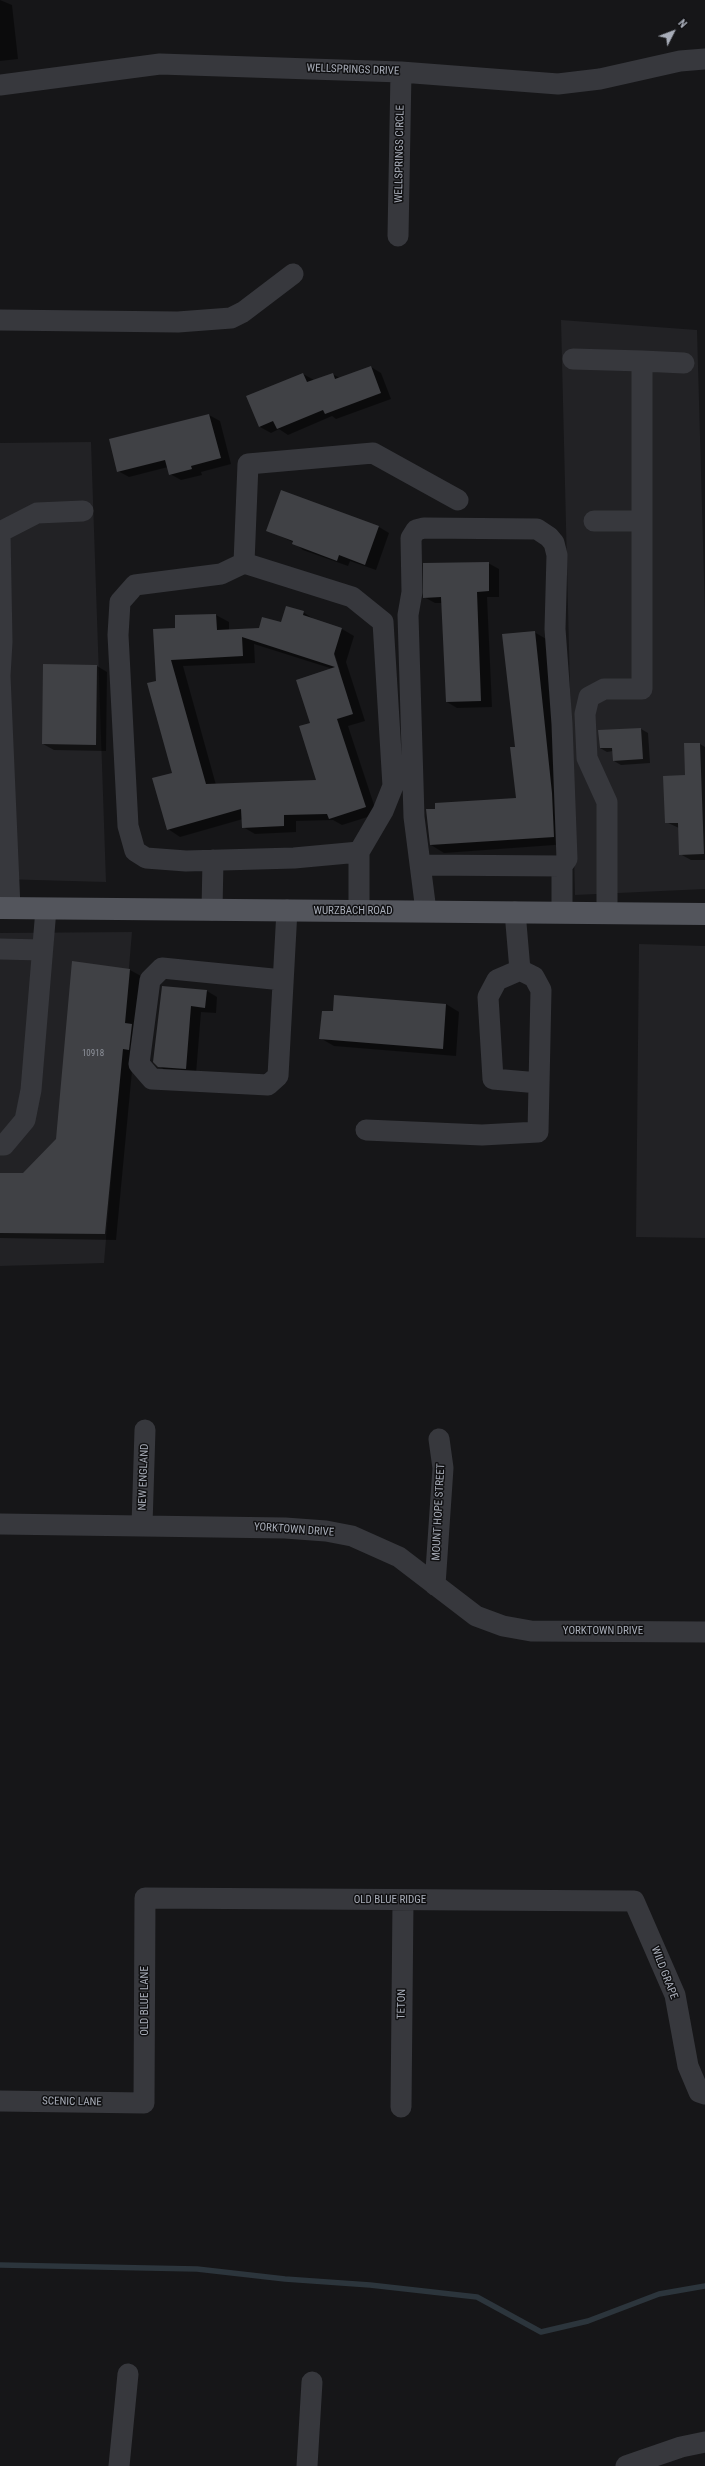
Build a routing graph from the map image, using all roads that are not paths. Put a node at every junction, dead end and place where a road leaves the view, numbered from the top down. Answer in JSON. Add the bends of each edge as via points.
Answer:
{"nodes":[{"id":1,"x":705,"y":59,"type":"edge"},
{"id":2,"x":401,"y":72,"type":"junction"},
{"id":3,"x":0,"y":85,"type":"edge"},
{"id":4,"x":398,"y":236,"type":"dead end"},
{"id":5,"x":293,"y":274,"type":"dead end"},
{"id":6,"x":0,"y":320,"type":"edge"},
{"id":7,"x":573,"y":359,"type":"dead end"},
{"id":8,"x":642,"y":361,"type":"junction"},
{"id":9,"x":684,"y":363,"type":"dead end"},
{"id":10,"x":458,"y":500,"type":"dead end"},
{"id":11,"x":84,"y":511,"type":"dead end"},
{"id":12,"x":594,"y":521,"type":"dead end"},
{"id":13,"x":642,"y":521,"type":"junction"},
{"id":14,"x":0,"y":532,"type":"edge"},
{"id":15,"x":244,"y":563,"type":"junction"},
{"id":16,"x":359,"y":852,"type":"junction"},
{"id":17,"x":213,"y":860,"type":"junction"},
{"id":18,"x":420,"y":865,"type":"junction"},
{"id":19,"x":562,"y":866,"type":"junction"},
{"id":20,"x":5,"y":908,"type":"edge"},
{"id":21,"x":46,"y":909,"type":"junction"},
{"id":22,"x":212,"y":910,"type":"junction"},
{"id":23,"x":287,"y":910,"type":"junction"},
{"id":24,"x":359,"y":911,"type":"junction"},
{"id":25,"x":426,"y":911,"type":"junction"},
{"id":26,"x":516,"y":912,"type":"junction"},
{"id":27,"x":562,"y":912,"type":"junction"},
{"id":28,"x":607,"y":913,"type":"junction"},
{"id":29,"x":705,"y":914,"type":"edge"},
{"id":30,"x":0,"y":949,"type":"edge"},
{"id":31,"x":42,"y":950,"type":"junction"},
{"id":32,"x":520,"y":970,"type":"junction"},
{"id":33,"x":283,"y":980,"type":"junction"},
{"id":34,"x":539,"y":1083,"type":"junction"},
{"id":35,"x":366,"y":1130,"type":"dead end"},
{"id":36,"x":0,"y":1145,"type":"edge"},
{"id":37,"x":145,"y":1430,"type":"dead end"},
{"id":38,"x":439,"y":1439,"type":"dead end"},
{"id":39,"x":0,"y":1524,"type":"edge"},
{"id":40,"x":142,"y":1525,"type":"junction"},
{"id":41,"x":435,"y":1584,"type":"junction"},
{"id":42,"x":705,"y":1632,"type":"edge"},
{"id":43,"x":145,"y":1898,"type":"joint"},
{"id":44,"x":403,"y":1901,"type":"junction"},
{"id":45,"x":634,"y":1902,"type":"joint"},
{"id":46,"x":702,"y":2093,"type":"edge"},
{"id":47,"x":0,"y":2101,"type":"edge"},
{"id":48,"x":144,"y":2103,"type":"joint"},
{"id":49,"x":401,"y":2107,"type":"dead end"},
{"id":50,"x":128,"y":2374,"type":"dead end"},
{"id":51,"x":312,"y":2382,"type":"dead end"},
{"id":52,"x":705,"y":2442,"type":"edge"},
{"id":53,"x":119,"y":2466,"type":"edge"},
{"id":54,"x":307,"y":2466,"type":"edge"},
{"id":55,"x":626,"y":2466,"type":"edge"}],
"edges":[{"from":1,"to":2,"type":"street","name":"WELLSPRINGS DRIVE","via":[[680,61],[600,79],[558,84]]},
{"from":2,"to":3,"type":"street","name":"WELLSPRINGS DRIVE","via":[[160,64]]},
{"from":2,"to":4,"type":"street","name":"WELLSPRINGS CIRCLE"},
{"from":5,"to":6,"type":"street","via":[[243,312],[231,318],[178,322]]},
{"from":7,"to":8,"type":"street"},
{"from":8,"to":9,"type":"street"},
{"from":8,"to":13,"type":"street"},
{"from":10,"to":15,"type":"street","via":[[373,453],[248,464]]},
{"from":11,"to":14,"type":"street","via":[[37,513]]},
{"from":12,"to":13,"type":"street"},
{"from":13,"to":28,"type":"street","via":[[642,689],[604,689],[589,697],[585,714],[587,758],[607,802]]},
{"from":14,"to":20,"type":"street"},
{"from":15,"to":16,"type":"street","via":[[352,597],[383,622],[393,786],[383,811]]},
{"from":15,"to":17,"type":"street","via":[[221,574],[135,585],[120,602],[118,635],[128,818],[135,851],[146,858]]},
{"from":16,"to":17,"type":"street","via":[[294,858]]},
{"from":16,"to":24,"type":"street"},
{"from":17,"to":22,"type":"street"},
{"from":18,"to":19,"type":"street"},
{"from":18,"to":19,"type":"street","via":[[414,817],[408,615],[412,592],[411,538],[416,530],[424,528],[537,530],[554,543],[557,555],[555,629],[562,724],[567,859]]},
{"from":18,"to":25,"type":"street"},
{"from":19,"to":27,"type":"street"},
{"from":20,"to":21,"type":"main road","name":"WURZBACH ROAD"},
{"from":21,"to":22,"type":"main road","name":"WURZBACH ROAD"},
{"from":21,"to":31,"type":"street"},
{"from":22,"to":23,"type":"main road","name":"WURZBACH ROAD"},
{"from":23,"to":24,"type":"main road","name":"WURZBACH ROAD"},
{"from":23,"to":33,"type":"street"},
{"from":24,"to":25,"type":"main road","name":"WURZBACH ROAD"},
{"from":25,"to":26,"type":"main road","name":"WURZBACH ROAD"},
{"from":26,"to":27,"type":"main road","name":"WURZBACH ROAD"},
{"from":26,"to":32,"type":"street"},
{"from":27,"to":28,"type":"main road","name":"WURZBACH ROAD"},
{"from":28,"to":29,"type":"main road","name":"WURZBACH ROAD"},
{"from":30,"to":31,"type":"street"},
{"from":31,"to":36,"type":"street","via":[[31,1090],[26,1120],[4,1145]]},
{"from":32,"to":34,"type":"street","via":[[534,977],[541,990]]},
{"from":32,"to":34,"type":"street","via":[[497,980],[488,997],[493,1079]]},
{"from":33,"to":33,"type":"street","via":[[278,1076],[268,1085],[152,1079],[139,1064],[150,980],[162,968]]},
{"from":34,"to":35,"type":"street","via":[[538,1132],[482,1135]]},
{"from":37,"to":40,"type":"street","name":"NEW ENGLAND"},
{"from":38,"to":41,"type":"street","name":"MOUNT HOPE STREET","via":[[443,1468]]},
{"from":39,"to":40,"type":"street","name":"YORKTOWN DRIVE"},
{"from":40,"to":41,"type":"street","name":"YORKTOWN DRIVE","via":[[285,1528],[352,1536],[400,1557]]},
{"from":41,"to":42,"type":"street","name":"YORKTOWN DRIVE","via":[[476,1616],[503,1626],[531,1631]]},
{"from":43,"to":44,"type":"street","name":"OLD BLUE RIDGE"},
{"from":43,"to":48,"type":"street","name":"OLD BLUE LANE"},
{"from":44,"to":45,"type":"street","name":"OLD BLUE RIDGE"},
{"from":44,"to":49,"type":"street","name":"TETON"},
{"from":45,"to":46,"type":"street","name":"WILD GRAPE","via":[[675,1995],[688,2066]]},
{"from":47,"to":48,"type":"street","name":"SCENIC LANE"},
{"from":50,"to":53,"type":"street"},
{"from":51,"to":54,"type":"street"},
{"from":52,"to":55,"type":"street","via":[[681,2447]]}]}
